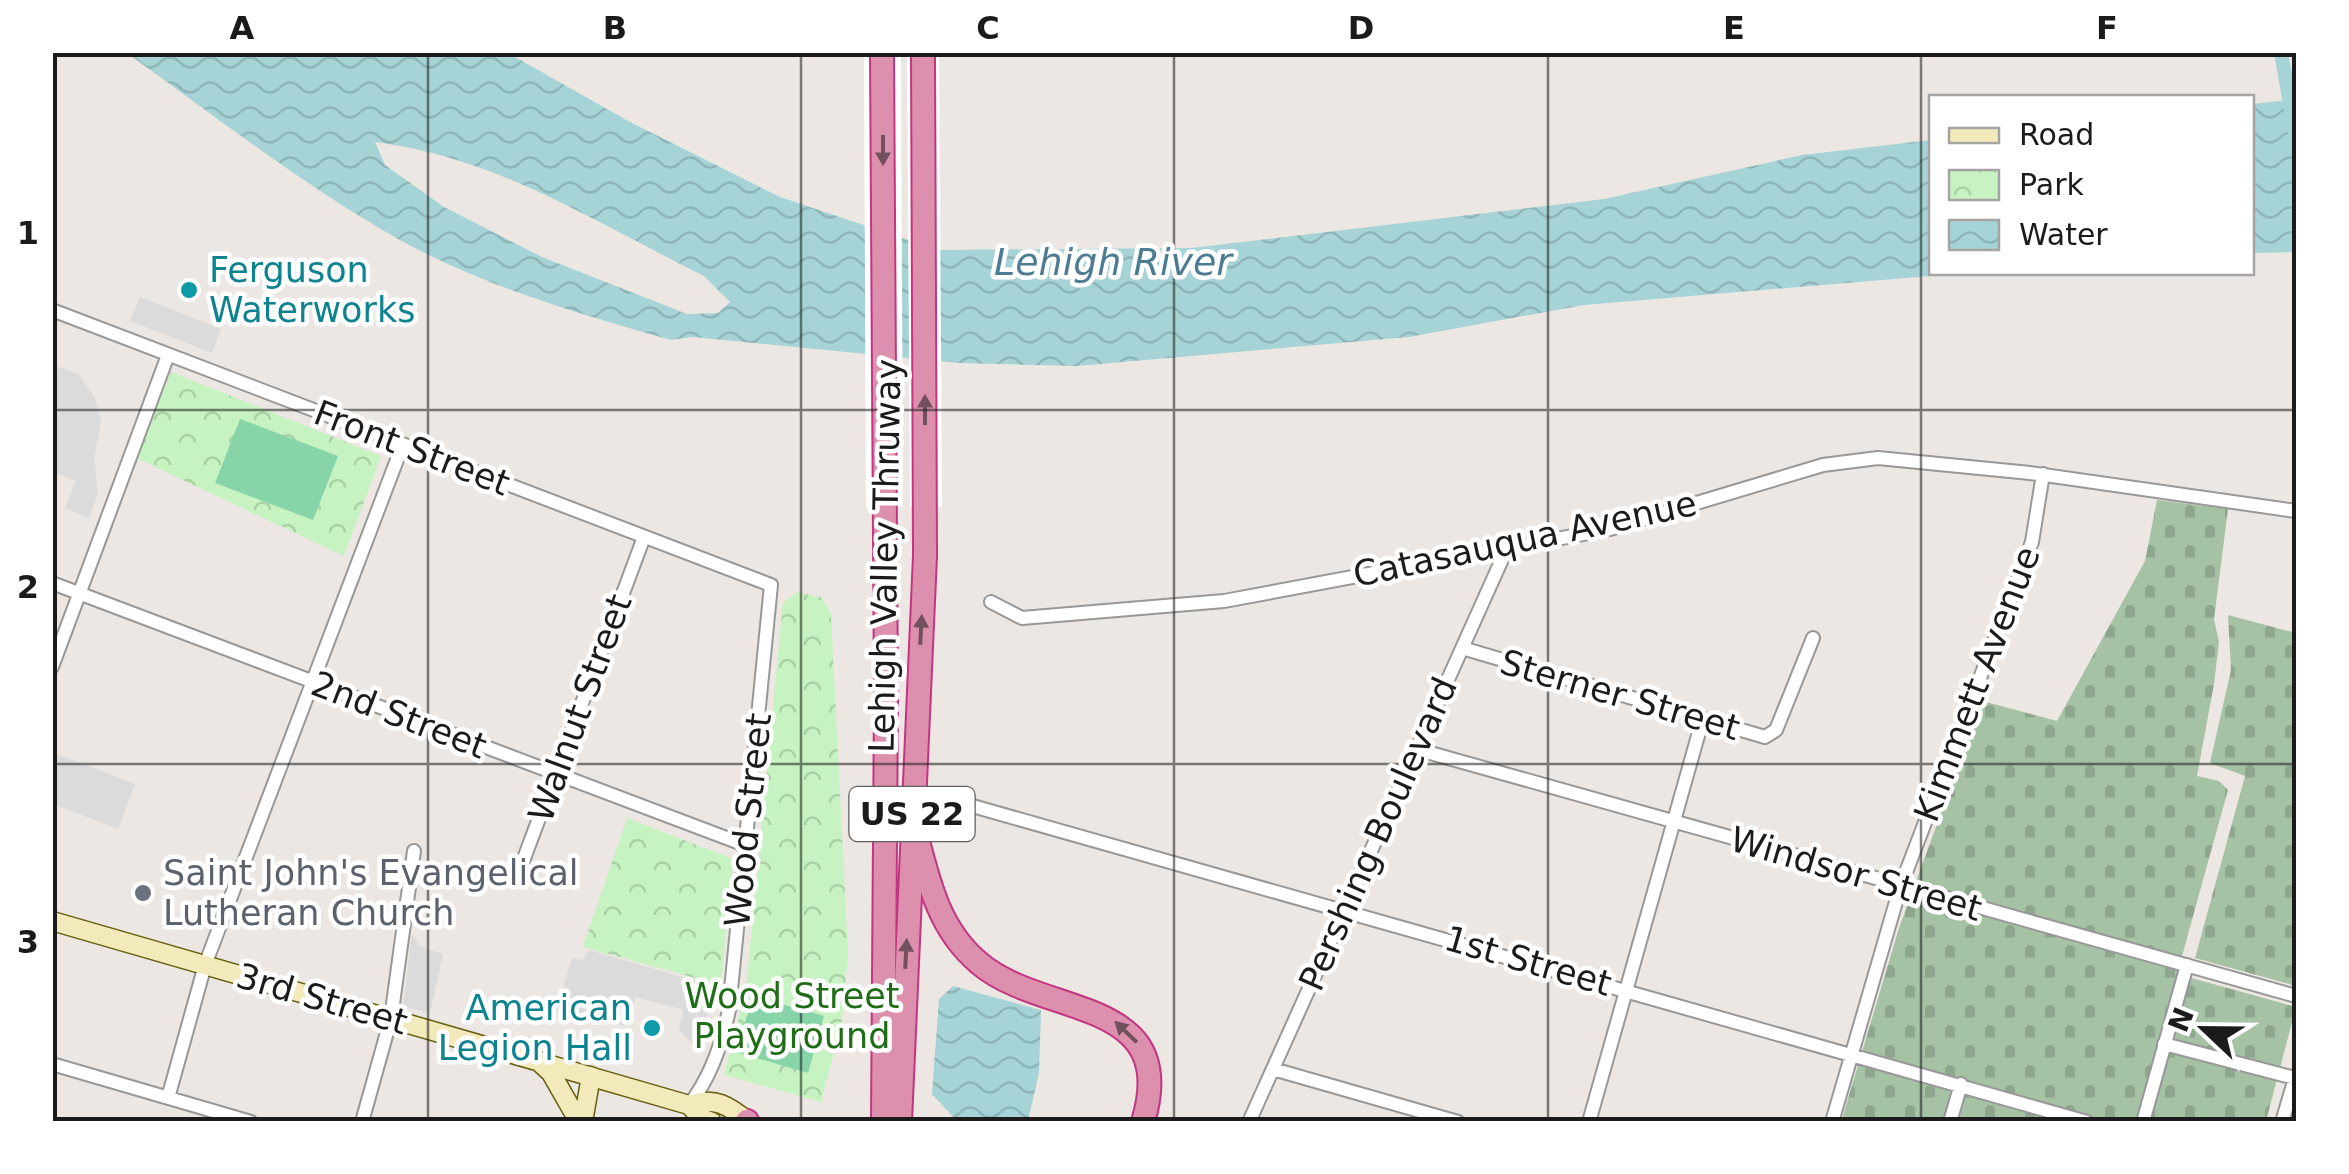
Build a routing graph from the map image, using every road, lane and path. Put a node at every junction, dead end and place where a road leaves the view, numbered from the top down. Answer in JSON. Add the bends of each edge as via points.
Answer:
{"nodes":[{"id":1,"x":882,"y":52,"type":"edge"},
{"id":2,"x":923,"y":52,"type":"edge"},
{"id":3,"x":52,"y":310,"type":"edge"},
{"id":4,"x":168,"y":355,"type":"junction"},
{"id":5,"x":403,"y":444,"type":"junction"},
{"id":6,"x":2044,"y":474,"type":"junction"},
{"id":7,"x":2296,"y":511,"type":"edge"},
{"id":8,"x":644,"y":537,"type":"junction"},
{"id":9,"x":1508,"y":546,"type":"junction"},
{"id":10,"x":52,"y":583,"type":"edge"},
{"id":11,"x":771,"y":586,"type":"joint"},
{"id":12,"x":80,"y":594,"type":"junction"},
{"id":13,"x":990,"y":602,"type":"dead end"},
{"id":14,"x":1813,"y":638,"type":"dead end"},
{"id":15,"x":1462,"y":648,"type":"junction"},
{"id":16,"x":52,"y":667,"type":"edge"},
{"id":17,"x":314,"y":683,"type":"junction"},
{"id":18,"x":1702,"y":718,"type":"junction"},
{"id":19,"x":1416,"y":750,"type":"junction"},
{"id":20,"x":556,"y":774,"type":"junction"},
{"id":21,"x":968,"y":806,"type":"dead end"},
{"id":22,"x":912,"y":818,"type":"junction"},
{"id":23,"x":1674,"y":822,"type":"junction"},
{"id":24,"x":745,"y":845,"type":"junction"},
{"id":25,"x":414,"y":851,"type":"dead end"},
{"id":26,"x":516,"y":880,"type":"dead end"},
{"id":27,"x":1900,"y":888,"type":"junction"},
{"id":28,"x":1344,"y":909,"type":"junction"},
{"id":29,"x":52,"y":921,"type":"edge"},
{"id":30,"x":205,"y":966,"type":"junction"},
{"id":31,"x":2187,"y":966,"type":"junction"},
{"id":32,"x":1626,"y":989,"type":"junction"},
{"id":33,"x":2296,"y":996,"type":"edge"},
{"id":34,"x":391,"y":1018,"type":"junction"},
{"id":35,"x":2164,"y":1044,"type":"junction"},
{"id":36,"x":1852,"y":1054,"type":"junction"},
{"id":37,"x":537,"y":1060,"type":"junction"},
{"id":38,"x":52,"y":1064,"type":"edge"},
{"id":39,"x":1273,"y":1068,"type":"junction"},
{"id":40,"x":592,"y":1076,"type":"junction"},
{"id":41,"x":2296,"y":1077,"type":"edge"},
{"id":42,"x":1961,"y":1084,"type":"junction"},
{"id":43,"x":168,"y":1098,"type":"junction"},
{"id":44,"x":689,"y":1105,"type":"junction"},
{"id":45,"x":747,"y":1121,"type":"edge"},
{"id":46,"x":251,"y":1122,"type":"edge"},
{"id":47,"x":362,"y":1122,"type":"edge"},
{"id":48,"x":581,"y":1122,"type":"edge"},
{"id":49,"x":712,"y":1122,"type":"edge"},
{"id":50,"x":880,"y":1122,"type":"edge"},
{"id":51,"x":900,"y":1122,"type":"edge"},
{"id":52,"x":1143,"y":1122,"type":"edge"},
{"id":53,"x":1249,"y":1122,"type":"edge"},
{"id":54,"x":1458,"y":1122,"type":"edge"},
{"id":55,"x":1589,"y":1122,"type":"edge"},
{"id":56,"x":1832,"y":1122,"type":"edge"},
{"id":57,"x":1950,"y":1122,"type":"edge"},
{"id":58,"x":2087,"y":1122,"type":"edge"},
{"id":59,"x":2143,"y":1122,"type":"edge"},
{"id":60,"x":2282,"y":1122,"type":"edge"}],
"edges":[{"from":1,"to":50,"type":"highway","name":"Lehigh Valley Thruway","number":"US 22","one_way":true},
{"from":22,"to":2,"type":"highway","name":"Lehigh Valley Thruway","number":"US 22","one_way":true,"via":[[926,507]]},
{"from":3,"to":4,"type":"street","name":"Front Street"},
{"from":4,"to":5,"type":"street","name":"Front Street"},
{"from":4,"to":12,"type":"street"},
{"from":5,"to":8,"type":"street","name":"Front Street"},
{"from":5,"to":17,"type":"street"},
{"from":6,"to":7,"type":"street","name":"Catasauqua Avenue"},
{"from":6,"to":9,"type":"street","name":"Catasauqua Avenue","via":[[1900,458],[1844,461],[1610,529]]},
{"from":6,"to":27,"type":"street","name":"Kimmett Avenue","via":[[2032,542]]},
{"from":8,"to":11,"type":"street","name":"Front Street"},
{"from":8,"to":20,"type":"street","name":"Walnut Street"},
{"from":9,"to":13,"type":"street","name":"Catasauqua Avenue","via":[[1200,605],[1022,618]]},
{"from":9,"to":15,"type":"street","name":"Pershing Boulevard"},
{"from":10,"to":12,"type":"street","name":"2nd Street"},
{"from":11,"to":24,"type":"street","name":"Wood Street"},
{"from":12,"to":16,"type":"street"},
{"from":12,"to":17,"type":"street","name":"2nd Street"},
{"from":14,"to":18,"type":"street","name":"Sterner Street","via":[[1776,730],[1765,737]]},
{"from":15,"to":18,"type":"street","name":"Sterner Street"},
{"from":15,"to":19,"type":"street","name":"Pershing Boulevard"},
{"from":17,"to":20,"type":"street","name":"2nd Street"},
{"from":17,"to":30,"type":"street"},
{"from":18,"to":23,"type":"street"},
{"from":19,"to":23,"type":"street","name":"Windsor Street"},
{"from":19,"to":28,"type":"street","name":"Pershing Boulevard"},
{"from":20,"to":24,"type":"street","name":"2nd Street"},
{"from":20,"to":26,"type":"street","name":"Walnut Street"},
{"from":21,"to":28,"type":"street","name":"1st Street"},
{"from":51,"to":22,"type":"highway","name":"Lehigh Valley Thruway","number":"US 22","one_way":true},
{"from":52,"to":22,"type":"highway","one_way":true,"via":[[1150,1086],[1138,1044],[1114,1020],[1010,984],[967,952],[937,906]]},
{"from":23,"to":27,"type":"street","name":"Windsor Street"},
{"from":23,"to":32,"type":"street"},
{"from":24,"to":44,"type":"street","name":"Wood Street","via":[[726,1024]]},
{"from":25,"to":34,"type":"street"},
{"from":27,"to":31,"type":"street","name":"Windsor Street"},
{"from":27,"to":36,"type":"street","name":"Kimmett Avenue"},
{"from":28,"to":32,"type":"street","name":"1st Street"},
{"from":28,"to":39,"type":"street","name":"Pershing Boulevard"},
{"from":29,"to":30,"type":"main road","name":"3rd Street"},
{"from":30,"to":34,"type":"main road","name":"3rd Street"},
{"from":30,"to":43,"type":"street"},
{"from":31,"to":33,"type":"street","name":"Windsor Street"},
{"from":31,"to":35,"type":"street"},
{"from":32,"to":36,"type":"street","name":"1st Street"},
{"from":32,"to":55,"type":"street"},
{"from":34,"to":37,"type":"main road","name":"3rd Street"},
{"from":34,"to":47,"type":"street"},
{"from":35,"to":41,"type":"street"},
{"from":35,"to":59,"type":"street"},
{"from":36,"to":42,"type":"street","name":"1st Street"},
{"from":36,"to":56,"type":"street","name":"Kimmett Avenue"},
{"from":37,"to":40,"type":"main road","name":"3rd Street"},
{"from":37,"to":48,"type":"main road"},
{"from":38,"to":43,"type":"street"},
{"from":39,"to":53,"type":"street","name":"Pershing Boulevard"},
{"from":39,"to":54,"type":"street"},
{"from":40,"to":44,"type":"main road","name":"3rd Street"},
{"from":40,"to":48,"type":"main road"},
{"from":41,"to":60,"type":"street"},
{"from":42,"to":57,"type":"street"},
{"from":42,"to":58,"type":"street","name":"1st Street"},
{"from":43,"to":46,"type":"street"},
{"from":44,"to":45,"type":"main road","via":[[706,1099],[730,1106]]},
{"from":44,"to":49,"type":"main road"}]}
